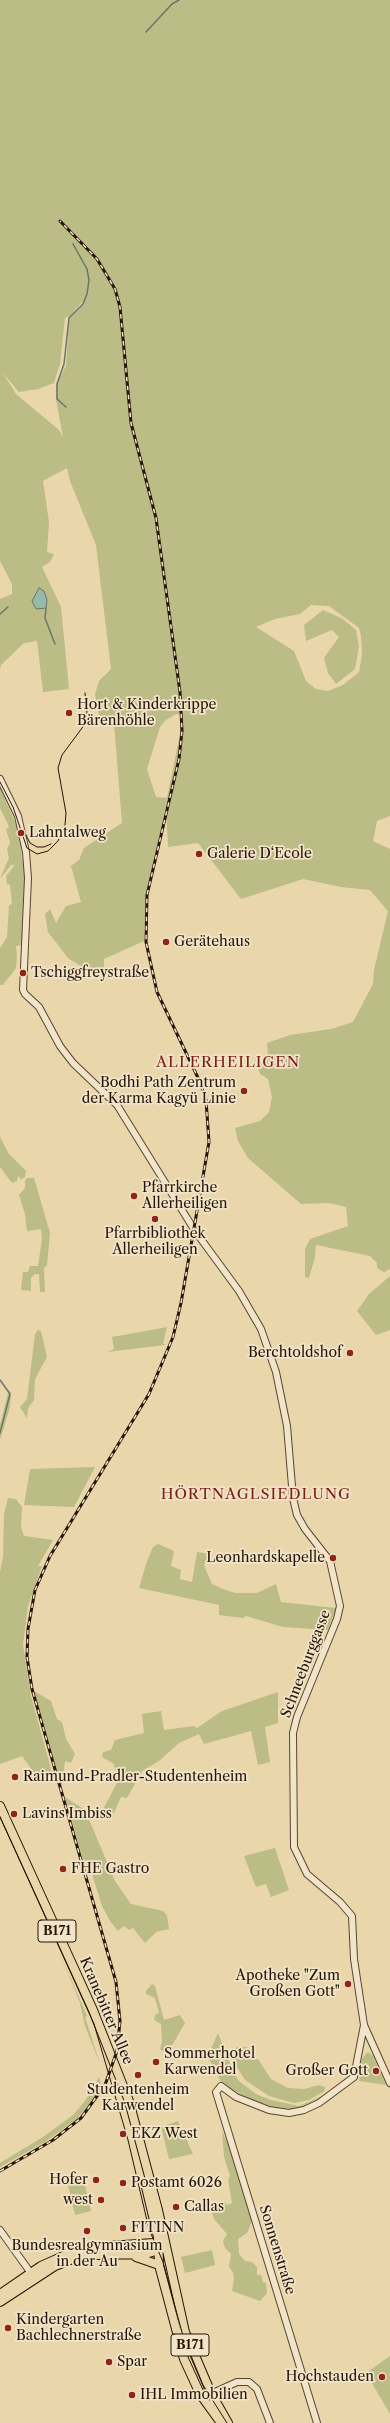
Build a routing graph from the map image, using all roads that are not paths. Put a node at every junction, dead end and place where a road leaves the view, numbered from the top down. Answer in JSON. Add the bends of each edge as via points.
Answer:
{"nodes":[{"id":1,"x":0,"y":779,"type":"edge"},
{"id":2,"x":0,"y":1806,"type":"edge"},
{"id":3,"x":364,"y":2025,"type":"junction"},
{"id":4,"x":390,"y":2083,"type":"edge"},
{"id":5,"x":125,"y":2095,"type":"junction"},
{"id":6,"x":155,"y":2227,"type":"junction"},
{"id":7,"x":0,"y":2230,"type":"edge"},
{"id":8,"x":148,"y":2244,"type":"junction"},
{"id":9,"x":162,"y":2246,"type":"junction"},
{"id":10,"x":129,"y":2255,"type":"junction"},
{"id":11,"x":159,"y":2264,"type":"junction"},
{"id":12,"x":33,"y":2276,"type":"junction"},
{"id":13,"x":0,"y":2294,"type":"edge"},
{"id":14,"x":0,"y":2302,"type":"edge"},
{"id":15,"x":228,"y":2387,"type":"junction"},
{"id":16,"x":211,"y":2392,"type":"junction"},
{"id":17,"x":202,"y":2398,"type":"junction"},
{"id":18,"x":215,"y":2400,"type":"junction"},
{"id":19,"x":208,"y":2406,"type":"junction"},
{"id":20,"x":221,"y":2423,"type":"edge"},
{"id":21,"x":228,"y":2423,"type":"edge"},
{"id":22,"x":270,"y":2423,"type":"edge"},
{"id":23,"x":317,"y":2423,"type":"edge"}],
"edges":[{"from":1,"to":3,"type":"street","name":"Schneeburggasse","via":[[18,816],[26,846],[28,878],[23,990],[29,1000],[39,1007],[60,1046],[73,1063],[117,1105],[191,1225],[230,1277],[252,1313],[264,1336],[276,1372],[287,1426],[293,1498],[297,1515],[330,1561],[340,1610],[294,1727],[293,1841],[297,1858],[307,1874],[340,1902],[352,1916],[355,1962]]},
{"from":2,"to":5,"type":"main road","name":"Kranebitter Allee","number":"B171","via":[[93,2010]]},
{"from":3,"to":4,"type":"street","name":"Schneeburggasse"},
{"from":3,"to":23,"type":"street","name":"Sonnenstraße","via":[[354,2077],[304,2110],[289,2113],[269,2110],[236,2096],[221,2086],[216,2095]]},
{"from":5,"to":6,"type":"main road","number":"B171","via":[[123,2102],[140,2158]]},
{"from":5,"to":9,"type":"main road","number":"B171","via":[[130,2106]]},
{"from":6,"to":8,"type":"main road","via":[[154,2236]]},
{"from":6,"to":9,"type":"main road","number":"B171"},
{"from":7,"to":12,"type":"street"},
{"from":8,"to":9,"type":"main road"},
{"from":8,"to":12,"type":"main road","via":[[99,2247],[58,2256]]},
{"from":9,"to":10,"type":"main road"},
{"from":9,"to":11,"type":"main road","number":"B171"},
{"from":9,"to":16,"type":"main road","number":"B171","via":[[186,2332]]},
{"from":10,"to":11,"type":"main road"},
{"from":10,"to":12,"type":"main road","via":[[75,2258]]},
{"from":11,"to":17,"type":"main road","number":"B171","via":[[184,2359]]},
{"from":12,"to":13,"type":"main road"},
{"from":12,"to":14,"type":"main road"},
{"from":15,"to":16,"type":"street"},
{"from":15,"to":18,"type":"street"},
{"from":15,"to":22,"type":"street","via":[[242,2381],[254,2385]]},
{"from":16,"to":17,"type":"street"},
{"from":16,"to":18,"type":"main road","number":"B171"},
{"from":17,"to":19,"type":"main road","number":"B171"},
{"from":18,"to":19,"type":"street"},
{"from":18,"to":21,"type":"main road","number":"B171"},
{"from":19,"to":20,"type":"main road","number":"B171"}]}
